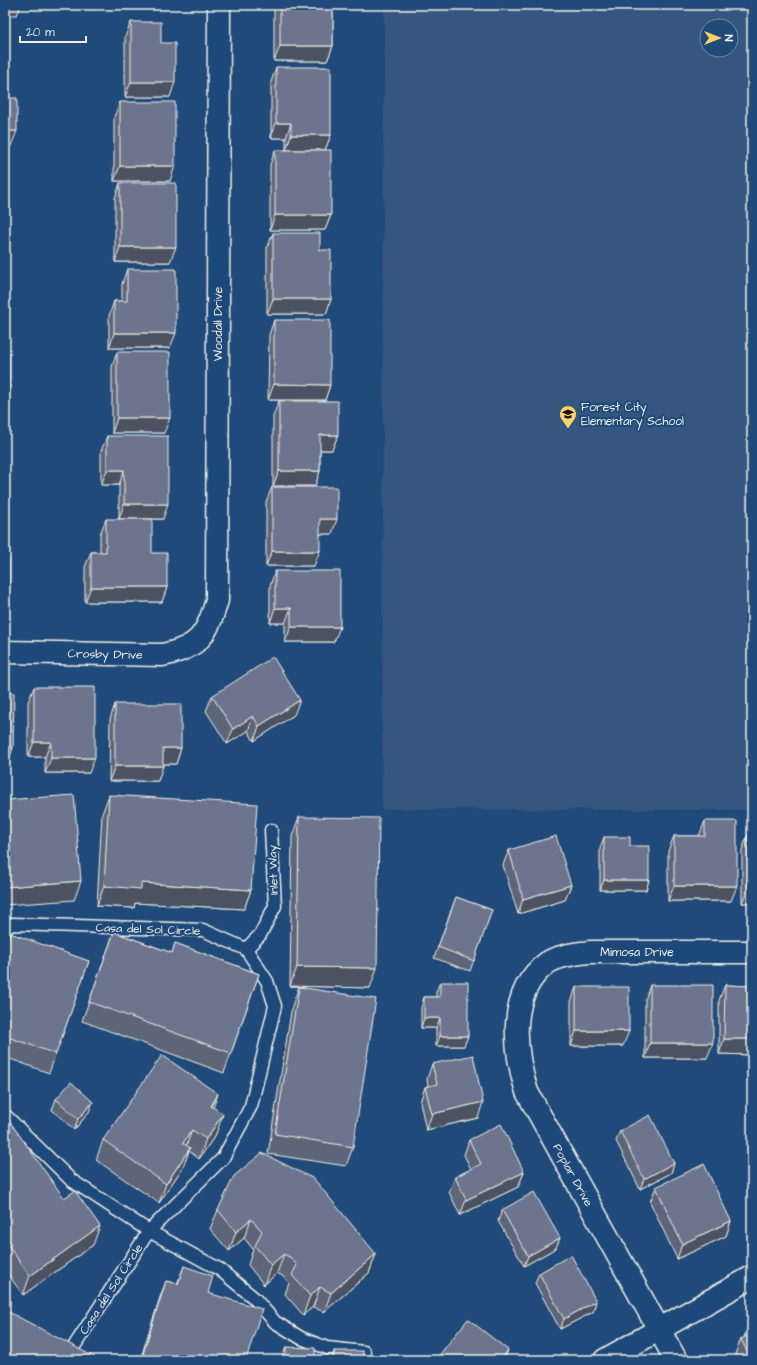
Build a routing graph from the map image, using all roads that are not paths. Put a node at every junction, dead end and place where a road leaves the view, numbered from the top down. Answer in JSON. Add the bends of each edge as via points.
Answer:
{"nodes":[{"id":1,"x":219,"y":5,"type":"edge"},
{"id":2,"x":201,"y":639,"type":"joint"},
{"id":3,"x":5,"y":652,"type":"edge"},
{"id":4,"x":271,"y":830,"type":"dead end"},
{"id":5,"x":5,"y":928,"type":"edge"},
{"id":6,"x":246,"y":949,"type":"junction"},
{"id":7,"x":752,"y":952,"type":"edge"},
{"id":8,"x":531,"y":979,"type":"joint"},
{"id":9,"x":5,"y":1115,"type":"edge"},
{"id":10,"x":149,"y":1231,"type":"junction"},
{"id":11,"x":752,"y":1277,"type":"edge"},
{"id":12,"x":658,"y":1329,"type":"junction"},
{"id":13,"x":52,"y":1337,"type":"edge"},
{"id":14,"x":81,"y":1352,"type":"joint"},
{"id":15,"x":364,"y":1352,"type":"edge"},
{"id":16,"x":605,"y":1360,"type":"edge"},
{"id":17,"x":676,"y":1360,"type":"edge"}],
"edges":[{"from":1,"to":2,"type":"street","name":"Woodall Drive","via":[[217,600],[211,621]]},
{"from":2,"to":3,"type":"street","name":"Crosby Drive","via":[[181,652],[162,655]]},
{"from":4,"to":6,"type":"lane","name":"Inlet Way","via":[[274,906],[260,934]]},
{"from":5,"to":6,"type":"lane","name":"Casa del Sol Circle","via":[[13,924],[203,930]]},
{"from":6,"to":10,"type":"lane","name":"Casa del Sol Circle","via":[[267,981],[275,1006],[251,1106],[223,1158]]},
{"from":7,"to":8,"type":"street","name":"Mimosa Drive","via":[[589,952],[548,962]]},
{"from":8,"to":12,"type":"street","name":"Poplar Drive","via":[[520,1004],[517,1035],[519,1065],[527,1092]]},
{"from":9,"to":10,"type":"lane","name":"Casa del Sol Circle","via":[[71,1180]]},
{"from":10,"to":14,"type":"lane","name":"Casa del Sol Circle"},
{"from":10,"to":15,"type":"lane","name":"Casa del Sol Circle","via":[[219,1269],[254,1298],[275,1322],[301,1338],[328,1348]]},
{"from":11,"to":12,"type":"street"},
{"from":12,"to":16,"type":"street"},
{"from":12,"to":17,"type":"street","name":"Poplar Drive"},
{"from":13,"to":14,"type":"street"}]}
